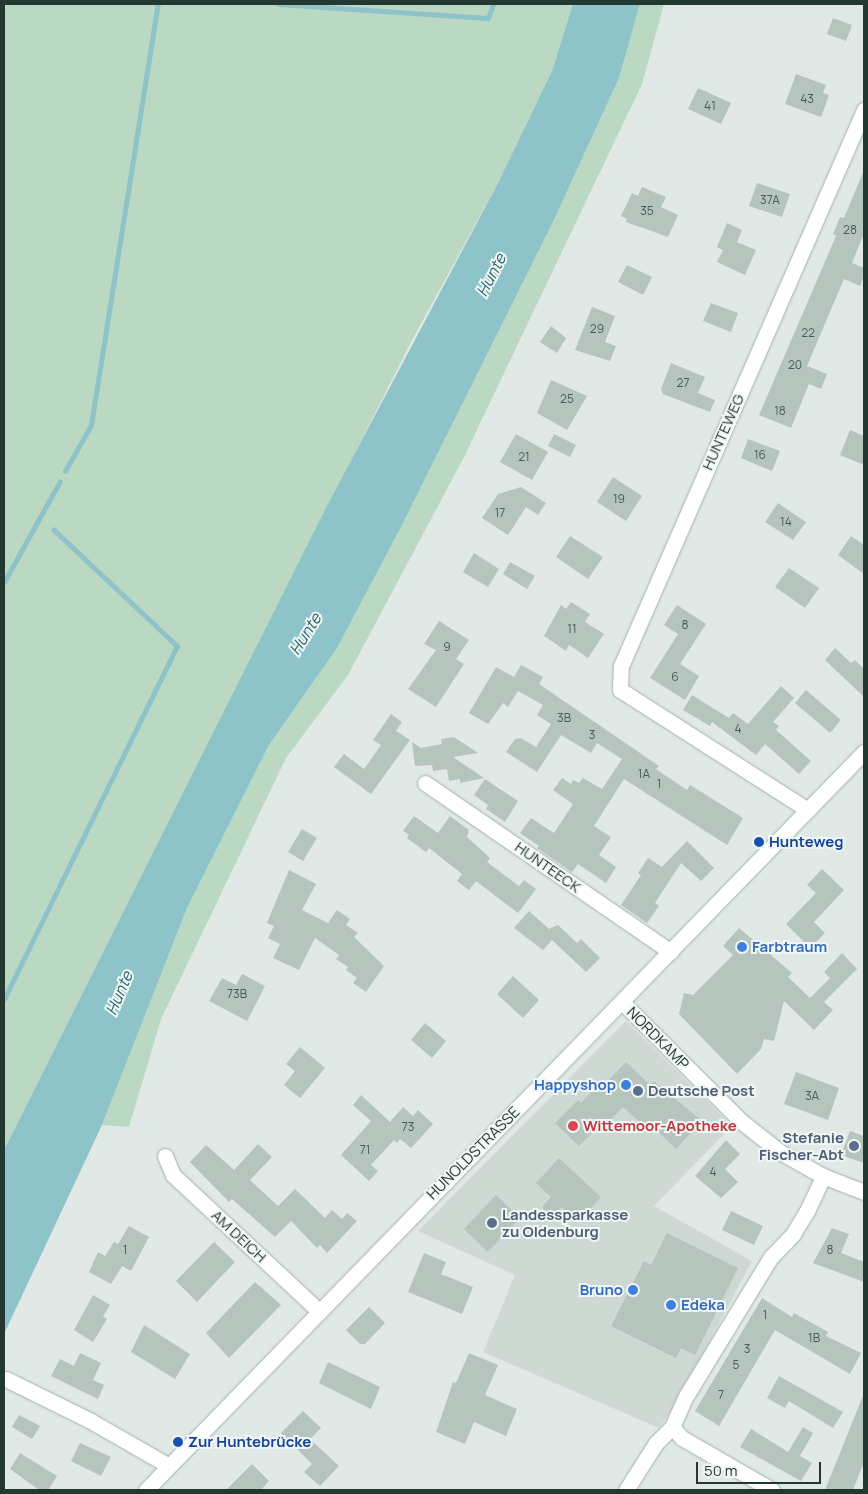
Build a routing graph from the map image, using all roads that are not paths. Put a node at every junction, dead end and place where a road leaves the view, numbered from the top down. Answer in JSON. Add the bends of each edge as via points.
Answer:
{"nodes":[{"id":1,"x":864,"y":110,"type":"edge"},
{"id":2,"x":864,"y":752,"type":"edge"},
{"id":3,"x":425,"y":783,"type":"dead end"},
{"id":4,"x":808,"y":810,"type":"junction"},
{"id":5,"x":671,"y":952,"type":"junction"},
{"id":6,"x":622,"y":1002,"type":"junction"},
{"id":7,"x":165,"y":1156,"type":"dead end"},
{"id":8,"x":823,"y":1176,"type":"junction"},
{"id":9,"x":864,"y":1192,"type":"edge"},
{"id":10,"x":318,"y":1310,"type":"junction"},
{"id":11,"x":6,"y":1379,"type":"dead end"},
{"id":12,"x":672,"y":1427,"type":"junction"},
{"id":13,"x":169,"y":1466,"type":"junction"},
{"id":14,"x":146,"y":1490,"type":"edge"},
{"id":15,"x":626,"y":1490,"type":"edge"},
{"id":16,"x":772,"y":1490,"type":"edge"}],
"edges":[{"from":1,"to":4,"type":"street","name":"HUNTEWEG","via":[[621,666],[620,690]]},
{"from":2,"to":4,"type":"street","name":"HUNOLDSTRASSE"},
{"from":3,"to":5,"type":"street","name":"HUNTEECK"},
{"from":4,"to":5,"type":"street","name":"HUNOLDSTRASSE"},
{"from":5,"to":6,"type":"street","name":"HUNOLDSTRASSE"},
{"from":6,"to":8,"type":"street","name":"NORDKAMP","via":[[742,1122],[780,1152]]},
{"from":6,"to":10,"type":"street","name":"HUNOLDSTRASSE"},
{"from":7,"to":10,"type":"street","name":"AM DEICH","via":[[173,1175]]},
{"from":8,"to":9,"type":"street","name":"NORDKAMP"},
{"from":8,"to":12,"type":"street","via":[[807,1211],[793,1234],[771,1257],[686,1396]]},
{"from":10,"to":13,"type":"street","name":"HUNOLDSTRASSE"},
{"from":11,"to":13,"type":"street","via":[[89,1420]]},
{"from":12,"to":15,"type":"street","via":[[656,1443]]},
{"from":12,"to":16,"type":"street","via":[[682,1438]]},
{"from":13,"to":14,"type":"street","name":"HUNOLDSTRASSE"}]}
